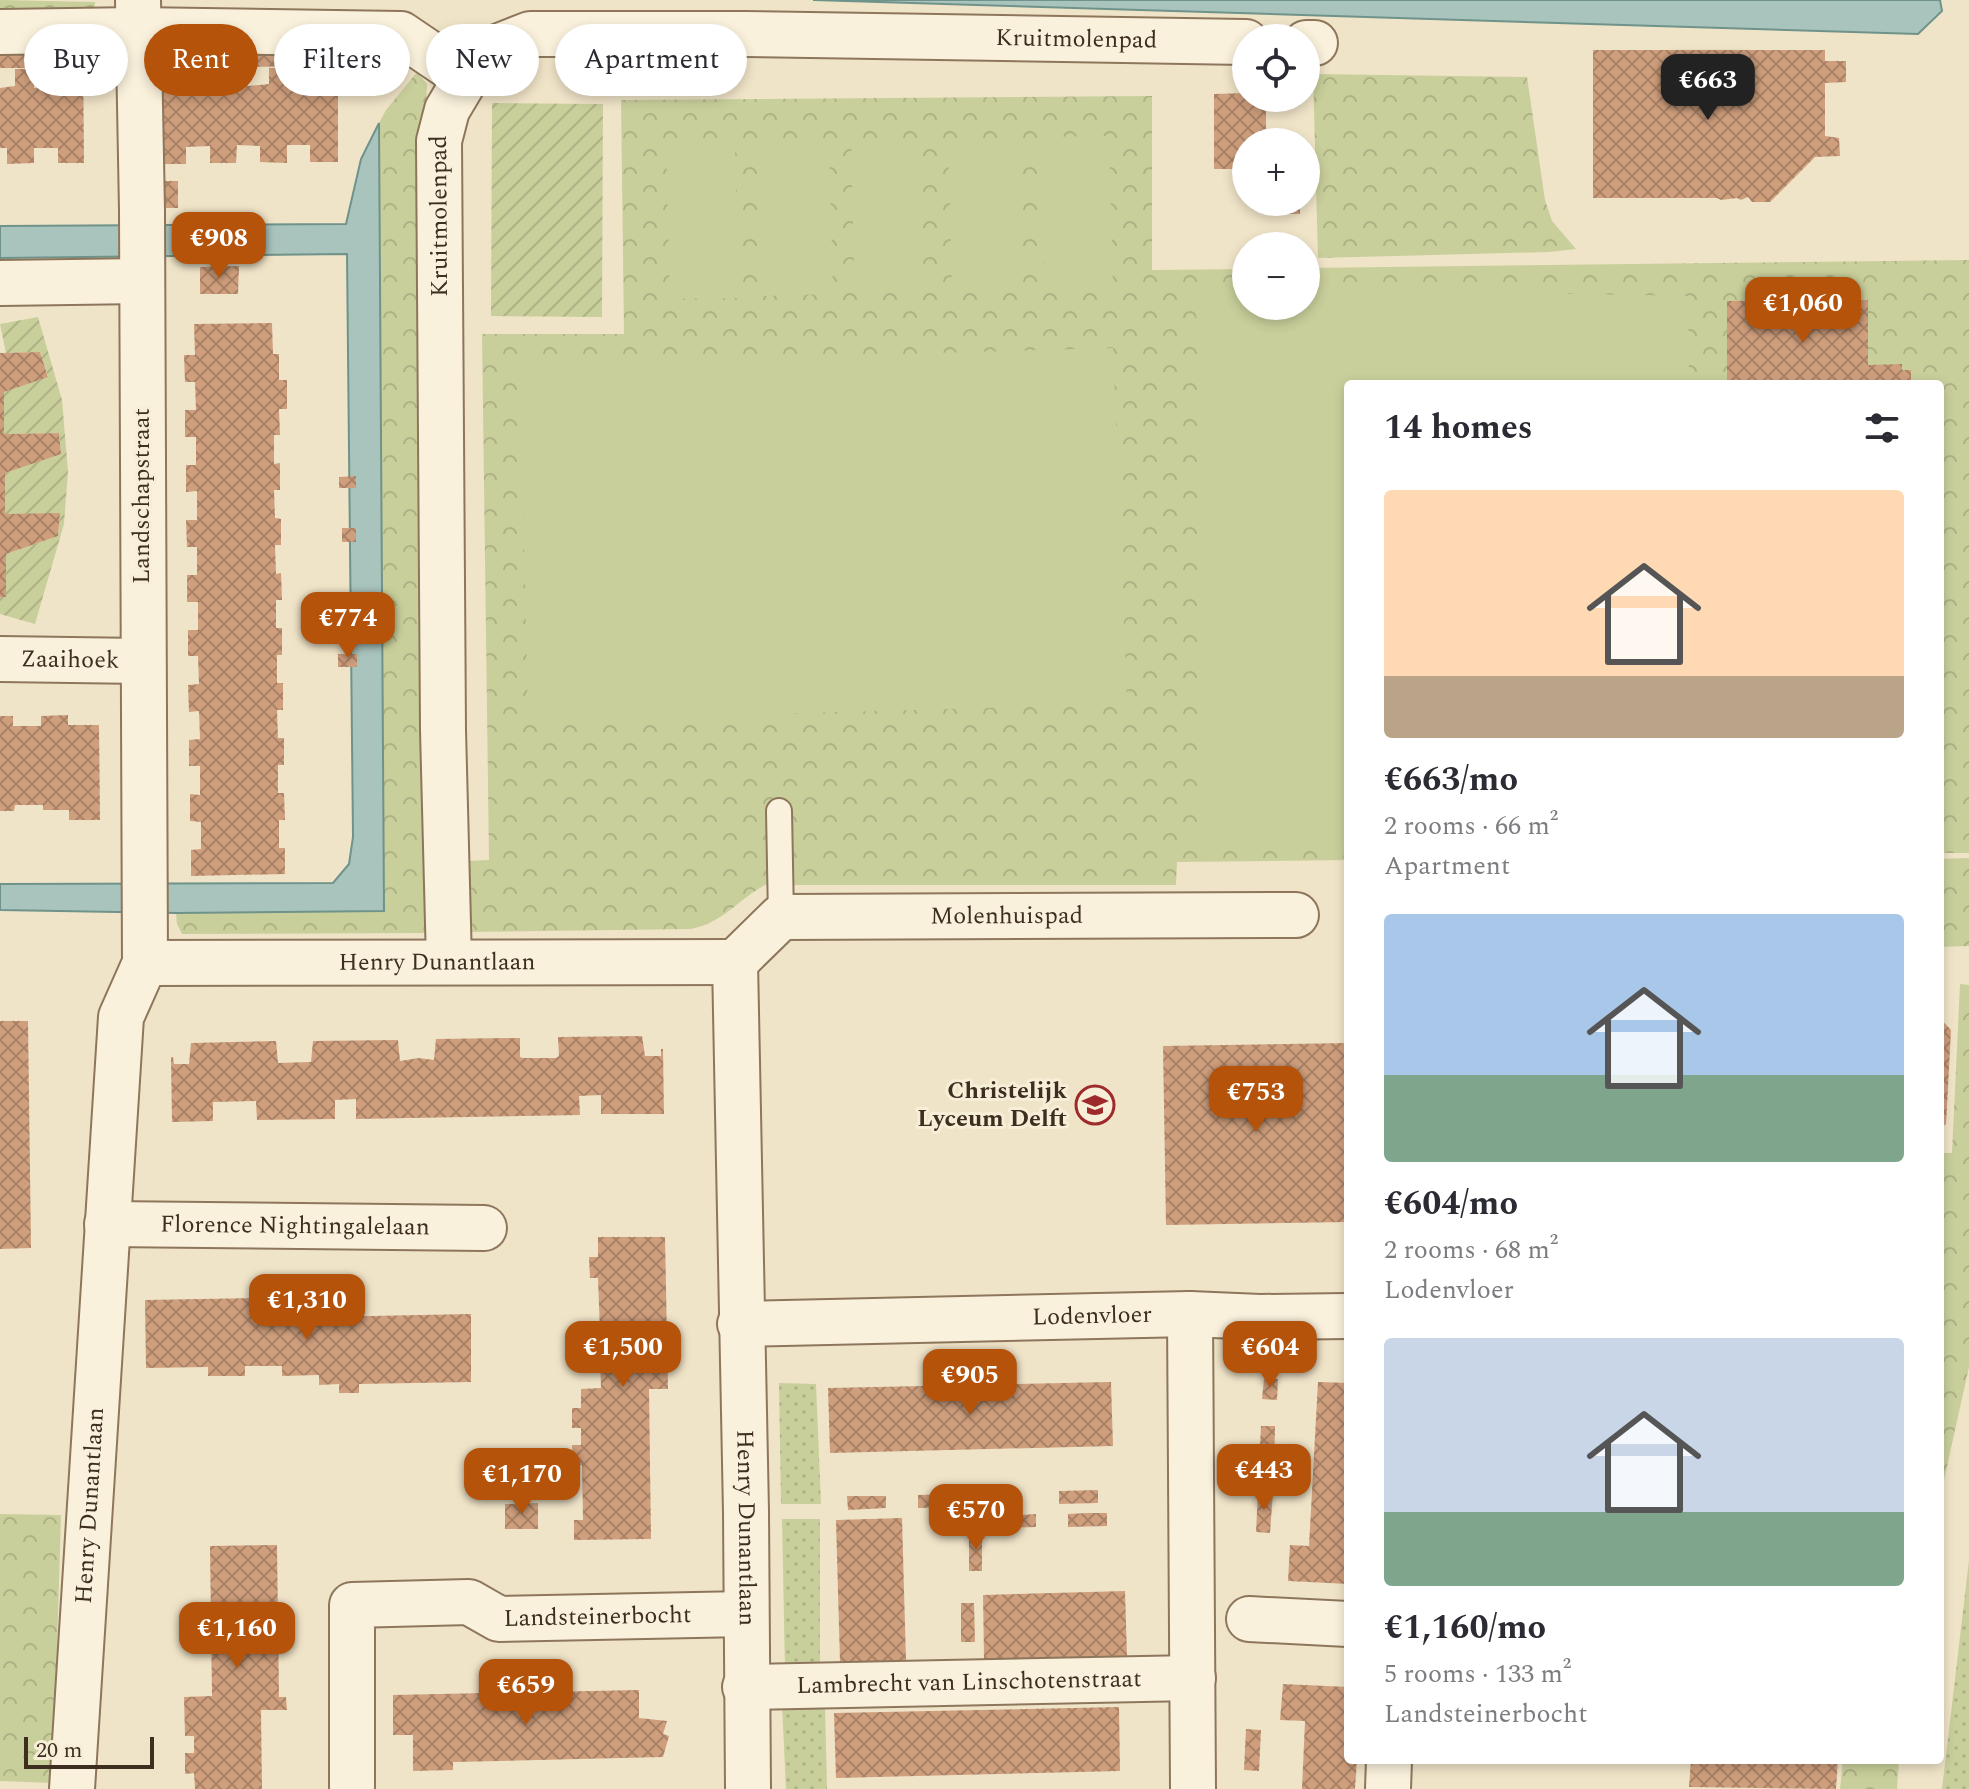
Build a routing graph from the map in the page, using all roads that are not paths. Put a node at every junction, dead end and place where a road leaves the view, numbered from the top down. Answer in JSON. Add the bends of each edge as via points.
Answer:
{"nodes":[{"id":1,"x":138,"y":15,"type":"edge"},
{"id":2,"x":0,"y":32,"type":"edge"},
{"id":3,"x":539,"y":34,"type":"edge"},
{"id":4,"x":1232,"y":42,"type":"edge"},
{"id":5,"x":426,"y":51,"type":"edge"},
{"id":6,"x":455,"y":96,"type":"edge"},
{"id":7,"x":142,"y":272,"type":"junction"},
{"id":8,"x":0,"y":283,"type":"edge"},
{"id":9,"x":0,"y":659,"type":"edge"},
{"id":10,"x":142,"y":661,"type":"junction"},
{"id":11,"x":779,"y":811,"type":"dead end"},
{"id":12,"x":1296,"y":915,"type":"dead end"},
{"id":13,"x":781,"y":917,"type":"junction"},
{"id":14,"x":449,"y":962,"type":"junction"},
{"id":15,"x":735,"y":962,"type":"junction"},
{"id":16,"x":145,"y":963,"type":"junction"},
{"id":17,"x":107,"y":1224,"type":"junction"},
{"id":18,"x":484,"y":1228,"type":"dead end"},
{"id":19,"x":1190,"y":1314,"type":"junction"},
{"id":20,"x":1344,"y":1316,"type":"edge"},
{"id":21,"x":740,"y":1324,"type":"junction"},
{"id":22,"x":745,"y":1614,"type":"junction"},
{"id":23,"x":1249,"y":1619,"type":"dead end"},
{"id":24,"x":1344,"y":1624,"type":"edge"},
{"id":25,"x":1193,"y":1678,"type":"junction"},
{"id":26,"x":745,"y":1687,"type":"junction"},
{"id":27,"x":1389,"y":1764,"type":"edge"},
{"id":28,"x":72,"y":1789,"type":"edge"},
{"id":29,"x":352,"y":1789,"type":"edge"},
{"id":30,"x":748,"y":1789,"type":"edge"},
{"id":31,"x":1193,"y":1789,"type":"edge"},
{"id":32,"x":1388,"y":1789,"type":"edge"}],
"edges":[{"from":1,"to":2,"type":"street"},
{"from":1,"to":5,"type":"street","via":[[401,34]]},
{"from":1,"to":7,"type":"street","name":"Landschapstraat"},
{"from":3,"to":4,"type":"street","name":"Kruitmolenpad"},
{"from":6,"to":14,"type":"street","name":"Kruitmolenpad","via":[[439,141]]},
{"from":7,"to":8,"type":"street"},
{"from":7,"to":10,"type":"street","name":"Landschapstraat"},
{"from":9,"to":10,"type":"street","name":"Zaaihoek"},
{"from":10,"to":16,"type":"street","name":"Landschapstraat"},
{"from":11,"to":13,"type":"lane"},
{"from":12,"to":13,"type":"street","name":"Molenhuispad"},
{"from":13,"to":15,"type":"street"},
{"from":14,"to":15,"type":"street","name":"Henry Dunantlaan"},
{"from":14,"to":16,"type":"street","name":"Henry Dunantlaan"},
{"from":15,"to":21,"type":"street","name":"Henry Dunantlaan"},
{"from":16,"to":17,"type":"street","name":"Henry Dunantlaan","via":[[121,1017]]},
{"from":17,"to":18,"type":"street","name":"Florence Nightingalelaan"},
{"from":17,"to":28,"type":"street","name":"Henry Dunantlaan"},
{"from":19,"to":20,"type":"street","name":"Lodenvloer"},
{"from":19,"to":21,"type":"street","name":"Lodenvloer"},
{"from":19,"to":25,"type":"street"},
{"from":21,"to":22,"type":"street","name":"Henry Dunantlaan"},
{"from":22,"to":26,"type":"street","name":"Henry Dunantlaan"},
{"from":22,"to":29,"type":"street","name":"Landsteinerbocht","via":[[499,1619],[469,1602],[352,1605]]},
{"from":23,"to":24,"type":"street"},
{"from":25,"to":26,"type":"street","name":"Lambrecht van Linschotenstraat"},
{"from":25,"to":31,"type":"street"},
{"from":26,"to":30,"type":"street","name":"Henry Dunantlaan"},
{"from":27,"to":32,"type":"street"}]}
